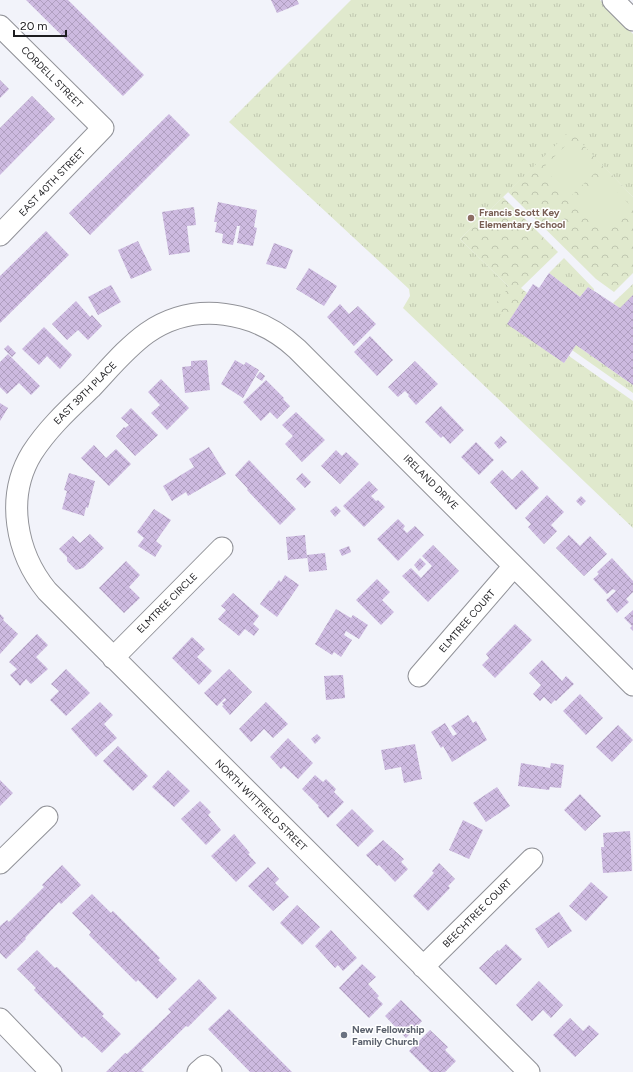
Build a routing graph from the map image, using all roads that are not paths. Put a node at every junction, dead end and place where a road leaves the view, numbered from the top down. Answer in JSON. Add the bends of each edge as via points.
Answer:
{"nodes":[{"id":1,"x":614,"y":0,"type":"edge"},
{"id":2,"x":633,"y":20,"type":"edge"},
{"id":3,"x":0,"y":26,"type":"edge"},
{"id":4,"x":103,"y":128,"type":"joint"},
{"id":5,"x":0,"y":235,"type":"edge"},
{"id":6,"x":210,"y":314,"type":"joint"},
{"id":7,"x":17,"y":522,"type":"joint"},
{"id":8,"x":222,"y":548,"type":"dead end"},
{"id":9,"x":514,"y":566,"type":"junction"},
{"id":10,"x":113,"y":658,"type":"junction"},
{"id":11,"x":419,"y":676,"type":"dead end"},
{"id":12,"x":633,"y":684,"type":"edge"},
{"id":13,"x":47,"y":817,"type":"dead end"},
{"id":14,"x":532,"y":859,"type":"dead end"},
{"id":15,"x":0,"y":864,"type":"edge"},
{"id":16,"x":423,"y":967,"type":"junction"},
{"id":17,"x":0,"y":1019,"type":"edge"},
{"id":18,"x":51,"y":1072,"type":"edge"},
{"id":19,"x":198,"y":1072,"type":"edge"},
{"id":20,"x":211,"y":1072,"type":"edge"},
{"id":21,"x":529,"y":1072,"type":"edge"}],
"edges":[{"from":1,"to":2,"type":"street"},
{"from":3,"to":4,"type":"street","name":"CORDELL STREET"},
{"from":4,"to":5,"type":"street","name":"EAST 40TH STREET"},
{"from":6,"to":7,"type":"street","name":"EAST 39TH PLACE","via":[[177,319],[147,333],[51,428],[32,453],[22,475]]},
{"from":6,"to":9,"type":"street","name":"IRELAND DRIVE","via":[[249,319],[271,329],[291,343]]},
{"from":7,"to":10,"type":"street","name":"NORTH WITTFIELD STREET","via":[[22,547],[37,578],[52,597]]},
{"from":8,"to":10,"type":"street","name":"ELMTREE CIRCLE"},
{"from":9,"to":11,"type":"street","name":"ELMTREE COURT"},
{"from":9,"to":12,"type":"street","name":"IRELAND DRIVE"},
{"from":10,"to":16,"type":"street","name":"NORTH WITTFIELD STREET"},
{"from":13,"to":15,"type":"street"},
{"from":14,"to":16,"type":"street","name":"BEECHTREE COURT"},
{"from":16,"to":21,"type":"street","name":"NORTH WITTFIELD STREET"},
{"from":17,"to":18,"type":"street"},
{"from":19,"to":20,"type":"street","via":[[205,1066]]}]}
